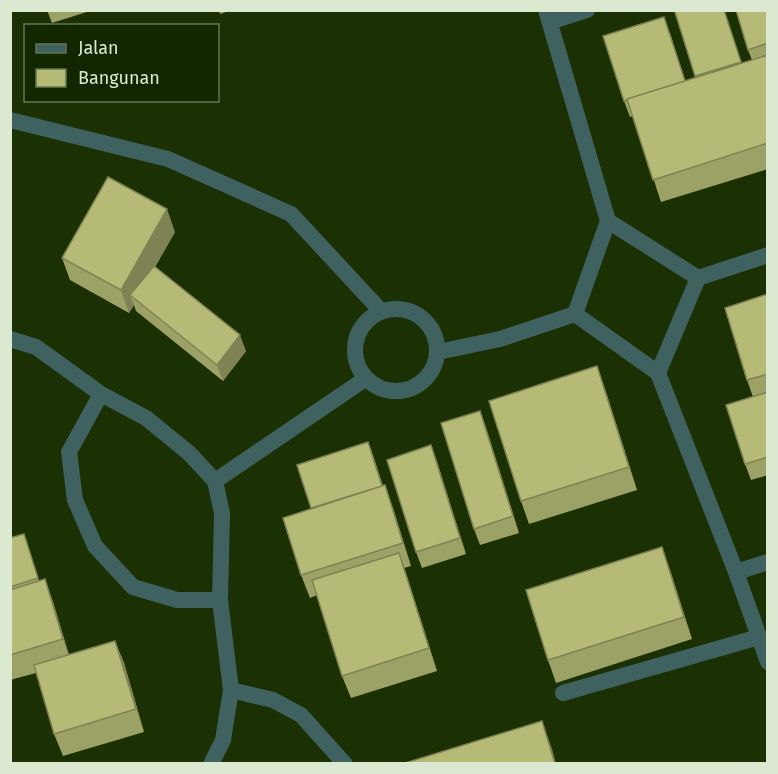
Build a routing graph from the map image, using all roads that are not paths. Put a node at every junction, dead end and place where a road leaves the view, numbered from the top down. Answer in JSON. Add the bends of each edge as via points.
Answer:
{"nodes":[{"id":1,"x":587,"y":10,"type":"edge"},
{"id":2,"x":548,"y":16,"type":"edge"},
{"id":3,"x":10,"y":120,"type":"edge"},
{"id":4,"x":608,"y":221,"type":"junction"},
{"id":5,"x":768,"y":255,"type":"edge"},
{"id":6,"x":698,"y":278,"type":"junction"},
{"id":7,"x":381,"y":311,"type":"junction"},
{"id":8,"x":575,"y":314,"type":"junction"},
{"id":9,"x":10,"y":339,"type":"edge"},
{"id":10,"x":438,"y":352,"type":"junction"},
{"id":11,"x":658,"y":373,"type":"junction"},
{"id":12,"x":365,"y":379,"type":"junction"},
{"id":13,"x":101,"y":394,"type":"junction"},
{"id":14,"x":215,"y":481,"type":"junction"},
{"id":15,"x":768,"y":562,"type":"edge"},
{"id":16,"x":736,"y":572,"type":"junction"},
{"id":17,"x":220,"y":600,"type":"junction"},
{"id":18,"x":759,"y":637,"type":"junction"},
{"id":19,"x":768,"y":662,"type":"edge"},
{"id":20,"x":231,"y":690,"type":"junction"},
{"id":21,"x":563,"y":693,"type":"dead end"},
{"id":22,"x":211,"y":764,"type":"edge"},
{"id":23,"x":345,"y":764,"type":"edge"}],
"edges":[{"from":1,"to":2,"type":"street"},
{"from":2,"to":4,"type":"street"},
{"from":3,"to":7,"type":"street","via":[[168,159],[291,214]]},
{"from":4,"to":6,"type":"street"},
{"from":4,"to":8,"type":"street"},
{"from":5,"to":6,"type":"street"},
{"from":6,"to":11,"type":"street"},
{"from":7,"to":10,"type":"street","via":[[414,312],[435,336]]},
{"from":7,"to":12,"type":"street","via":[[367,320],[354,349]]},
{"from":8,"to":10,"type":"street","via":[[500,339]]},
{"from":8,"to":11,"type":"street"},
{"from":9,"to":13,"type":"street","via":[[36,347]]},
{"from":10,"to":12,"type":"street","via":[[429,374],[411,389],[394,392]]},
{"from":11,"to":16,"type":"street"},
{"from":12,"to":14,"type":"street"},
{"from":13,"to":14,"type":"street","via":[[146,418],[189,453]]},
{"from":13,"to":17,"type":"street","via":[[69,452],[75,500],[96,546],[133,587],[177,600]]},
{"from":14,"to":17,"type":"street","via":[[222,513]]},
{"from":15,"to":16,"type":"street"},
{"from":16,"to":18,"type":"street"},
{"from":17,"to":20,"type":"street"},
{"from":18,"to":19,"type":"street"},
{"from":18,"to":21,"type":"street"},
{"from":20,"to":22,"type":"street","via":[[223,740]]},
{"from":20,"to":23,"type":"street","via":[[273,700],[301,715]]}]}
